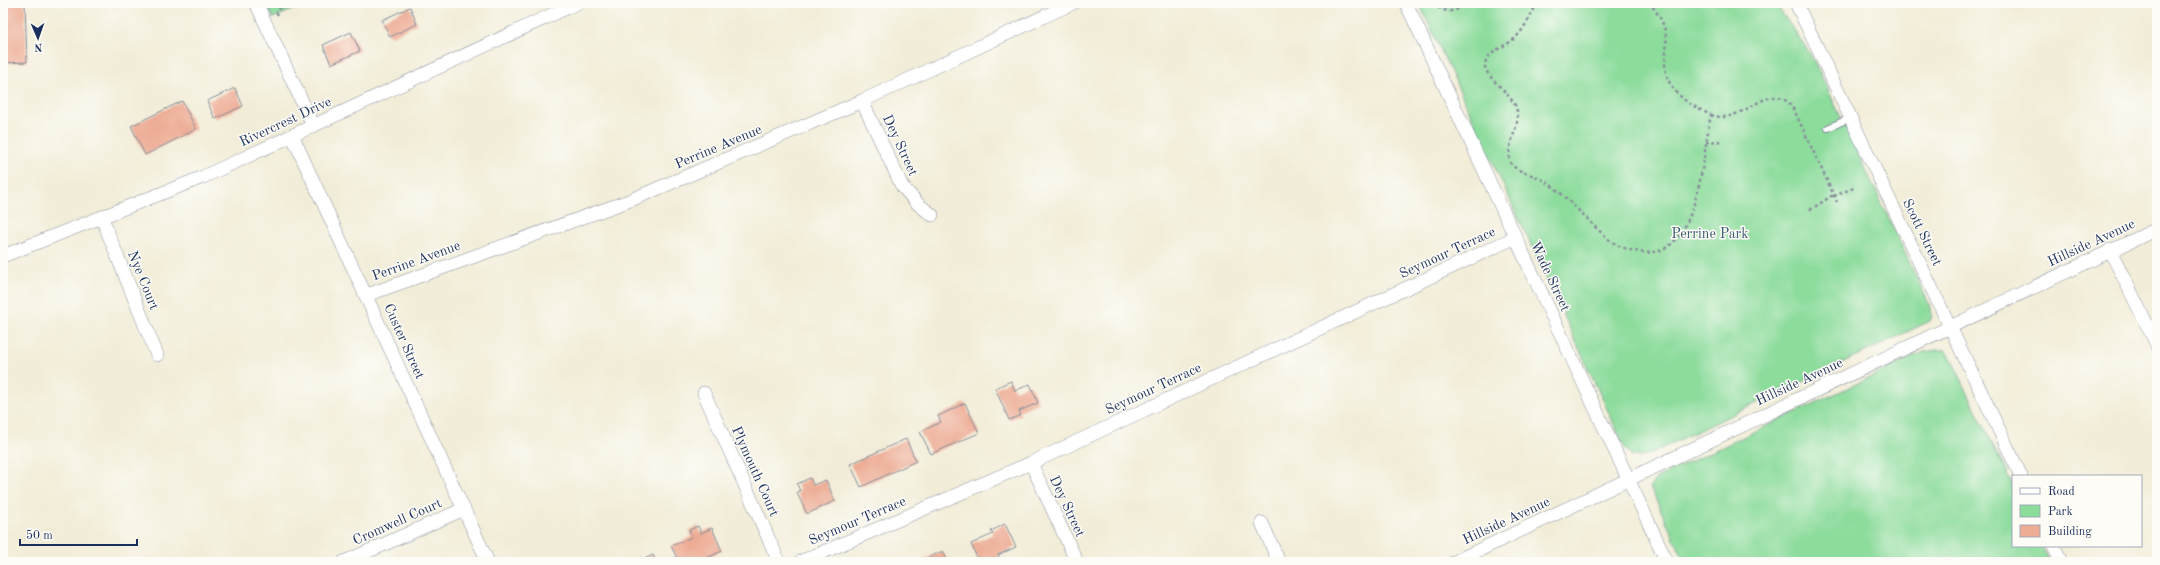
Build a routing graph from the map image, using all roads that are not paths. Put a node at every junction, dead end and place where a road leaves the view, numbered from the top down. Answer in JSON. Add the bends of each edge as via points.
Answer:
{"nodes":[{"id":1,"x":256,"y":3,"type":"edge"},
{"id":2,"x":577,"y":3,"type":"edge"},
{"id":3,"x":1073,"y":3,"type":"edge"},
{"id":4,"x":1406,"y":3,"type":"edge"},
{"id":5,"x":1796,"y":3,"type":"edge"},
{"id":6,"x":862,"y":102,"type":"junction"},
{"id":7,"x":1850,"y":118,"type":"junction"},
{"id":8,"x":312,"y":125,"type":"junction"},
{"id":9,"x":1828,"y":128,"type":"dead end"},
{"id":10,"x":292,"y":135,"type":"junction"},
{"id":11,"x":932,"y":215,"type":"dead end"},
{"id":12,"x":102,"y":218,"type":"junction"},
{"id":13,"x":2157,"y":229,"type":"edge"},
{"id":14,"x":1516,"y":237,"type":"junction"},
{"id":15,"x":2110,"y":250,"type":"junction"},
{"id":16,"x":3,"y":256,"type":"edge"},
{"id":17,"x":367,"y":295,"type":"junction"},
{"id":18,"x":1951,"y":327,"type":"junction"},
{"id":19,"x":2157,"y":345,"type":"edge"},
{"id":20,"x":157,"y":354,"type":"dead end"},
{"id":21,"x":704,"y":393,"type":"dead end"},
{"id":22,"x":1031,"y":463,"type":"junction"},
{"id":23,"x":2021,"y":475,"type":"edge"},
{"id":24,"x":1627,"y":480,"type":"junction"},
{"id":25,"x":464,"y":509,"type":"junction"},
{"id":26,"x":1262,"y":523,"type":"dead end"},
{"id":27,"x":2054,"y":547,"type":"edge"},
{"id":28,"x":1469,"y":559,"type":"edge"},
{"id":29,"x":344,"y":562,"type":"edge"},
{"id":30,"x":488,"y":562,"type":"edge"},
{"id":31,"x":779,"y":562,"type":"edge"},
{"id":32,"x":800,"y":562,"type":"edge"},
{"id":33,"x":1077,"y":562,"type":"edge"},
{"id":34,"x":1278,"y":562,"type":"edge"},
{"id":35,"x":1454,"y":562,"type":"edge"},
{"id":36,"x":1667,"y":562,"type":"edge"},
{"id":37,"x":2061,"y":562,"type":"edge"}],
"edges":[{"from":1,"to":8,"type":"street"},
{"from":2,"to":8,"type":"street","name":"Rivercrest Drive"},
{"from":3,"to":6,"type":"street","name":"Perrine Avenue"},
{"from":4,"to":14,"type":"street","name":"Wade Street"},
{"from":5,"to":7,"type":"street","name":"Scott Street"},
{"from":6,"to":11,"type":"street","name":"Dey Street","via":[[902,186]]},
{"from":6,"to":17,"type":"street","name":"Perrine Avenue","via":[[631,200]]},
{"from":7,"to":9,"type":"lane"},
{"from":7,"to":18,"type":"street","name":"Scott Street"},
{"from":8,"to":10,"type":"street","name":"Rivercrest Drive"},
{"from":10,"to":12,"type":"street","name":"Rivercrest Drive","via":[[204,177]]},
{"from":10,"to":17,"type":"street","name":"Custer Street"},
{"from":12,"to":16,"type":"street","name":"Rivercrest Drive"},
{"from":12,"to":20,"type":"street","name":"Nye Court"},
{"from":13,"to":15,"type":"street","name":"Hillside Avenue"},
{"from":14,"to":22,"type":"street","name":"Seymour Terrace"},
{"from":14,"to":24,"type":"street","name":"Wade Street"},
{"from":15,"to":18,"type":"street","name":"Hillside Avenue"},
{"from":15,"to":19,"type":"street"},
{"from":17,"to":25,"type":"street","name":"Custer Street"},
{"from":18,"to":23,"type":"street","name":"Scott Street"},
{"from":18,"to":24,"type":"street","name":"Hillside Avenue"},
{"from":21,"to":31,"type":"street","name":"Plymouth Court"},
{"from":22,"to":32,"type":"street","name":"Seymour Terrace"},
{"from":22,"to":33,"type":"street","name":"Dey Street"},
{"from":24,"to":28,"type":"street","name":"Hillside Avenue"},
{"from":24,"to":36,"type":"street","name":"Wade Street"},
{"from":25,"to":29,"type":"street","name":"Cromwell Court"},
{"from":25,"to":30,"type":"street","name":"Custer Street"},
{"from":26,"to":34,"type":"street"},
{"from":27,"to":37,"type":"street"},
{"from":28,"to":35,"type":"street","name":"Hillside Avenue"}]}
